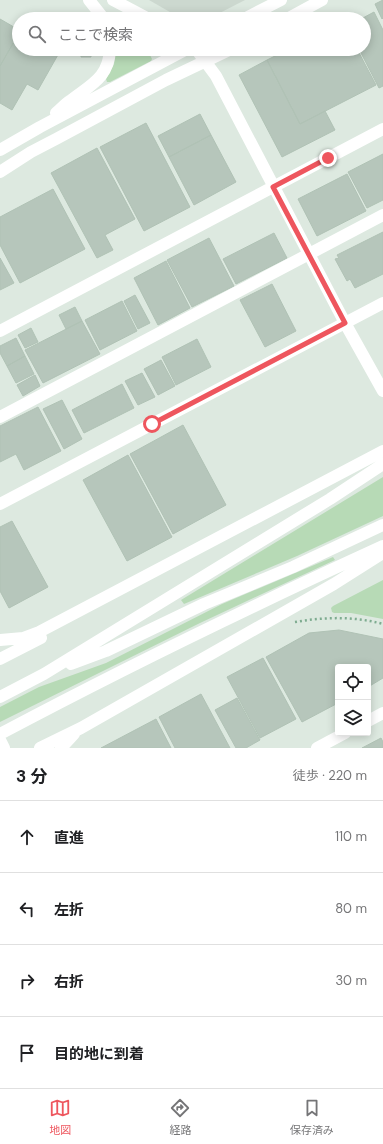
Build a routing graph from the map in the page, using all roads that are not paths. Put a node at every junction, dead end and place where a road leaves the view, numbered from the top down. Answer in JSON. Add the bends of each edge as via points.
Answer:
{"nodes":[{"id":1,"x":89,"y":0,"type":"edge"},
{"id":2,"x":113,"y":0,"type":"edge"},
{"id":3,"x":280,"y":0,"type":"edge"},
{"id":4,"x":322,"y":0,"type":"edge"},
{"id":5,"x":98,"y":12,"type":"edge"},
{"id":6,"x":135,"y":12,"type":"edge"},
{"id":7,"x":257,"y":12,"type":"edge"},
{"id":8,"x":300,"y":12,"type":"edge"},
{"id":9,"x":109,"y":56,"type":"edge"},
{"id":10,"x":174,"y":56,"type":"edge"},
{"id":11,"x":202,"y":56,"type":"edge"},
{"id":12,"x":216,"y":56,"type":"edge"},
{"id":13,"x":206,"y":61,"type":"junction"},
{"id":14,"x":40,"y":126,"type":"junction"},
{"id":15,"x":383,"y":129,"type":"edge"},
{"id":16,"x":0,"y":150,"type":"edge"},
{"id":17,"x":0,"y":172,"type":"edge"},
{"id":18,"x":273,"y":187,"type":"junction"},
{"id":19,"x":383,"y":215,"type":"edge"},
{"id":20,"x":309,"y":254,"type":"junction"},
{"id":21,"x":383,"y":303,"type":"edge"},
{"id":22,"x":345,"y":323,"type":"junction"},
{"id":23,"x":0,"y":331,"type":"edge"},
{"id":24,"x":383,"y":392,"type":"edge"},
{"id":25,"x":0,"y":417,"type":"edge"},
{"id":26,"x":383,"y":451,"type":"edge"},
{"id":27,"x":383,"y":464,"type":"edge"},
{"id":28,"x":0,"y":504,"type":"edge"},
{"id":29,"x":383,"y":525,"type":"edge"},
{"id":30,"x":383,"y":546,"type":"edge"},
{"id":31,"x":383,"y":553,"type":"edge"},
{"id":32,"x":136,"y":580,"type":"junction"},
{"id":33,"x":0,"y":640,"type":"edge"},
{"id":34,"x":0,"y":659,"type":"edge"},
{"id":35,"x":44,"y":674,"type":"junction"},
{"id":36,"x":0,"y":697,"type":"edge"},
{"id":37,"x":383,"y":713,"type":"edge"},
{"id":38,"x":371,"y":719,"type":"edge"},
{"id":39,"x":81,"y":728,"type":"junction"},
{"id":40,"x":0,"y":734,"type":"edge"},
{"id":41,"x":339,"y":736,"type":"edge"},
{"id":42,"x":40,"y":748,"type":"edge"},
{"id":43,"x":61,"y":748,"type":"edge"},
{"id":44,"x":317,"y":748,"type":"edge"}],
"edges":[{"from":1,"to":5,"type":"street"},
{"from":2,"to":6,"type":"street"},
{"from":3,"to":7,"type":"street"},
{"from":4,"to":8,"type":"street"},
{"from":9,"to":14,"type":"street","via":[[101,76]]},
{"from":10,"to":14,"type":"street"},
{"from":11,"to":13,"type":"street"},
{"from":12,"to":13,"type":"street"},
{"from":13,"to":17,"type":"street","via":[[31,152]]},
{"from":13,"to":18,"type":"street"},
{"from":14,"to":16,"type":"street"},
{"from":15,"to":18,"type":"street"},
{"from":18,"to":20,"type":"street"},
{"from":18,"to":23,"type":"street"},
{"from":19,"to":20,"type":"street"},
{"from":20,"to":22,"type":"street"},
{"from":20,"to":25,"type":"street"},
{"from":21,"to":22,"type":"street"},
{"from":22,"to":24,"type":"street"},
{"from":22,"to":28,"type":"street"},
{"from":26,"to":32,"type":"street"},
{"from":27,"to":35,"type":"street"},
{"from":29,"to":35,"type":"street","via":[[293,567],[204,604],[106,651]]},
{"from":30,"to":40,"type":"street","via":[[193,636]]},
{"from":31,"to":39,"type":"street","via":[[334,584]]},
{"from":32,"to":33,"type":"street","via":[[39,632],[23,638]]},
{"from":32,"to":34,"type":"street","via":[[106,602]]},
{"from":35,"to":36,"type":"street"},
{"from":37,"to":38,"type":"street"},
{"from":39,"to":42,"type":"street"},
{"from":39,"to":43,"type":"street"},
{"from":41,"to":44,"type":"street"}]}
